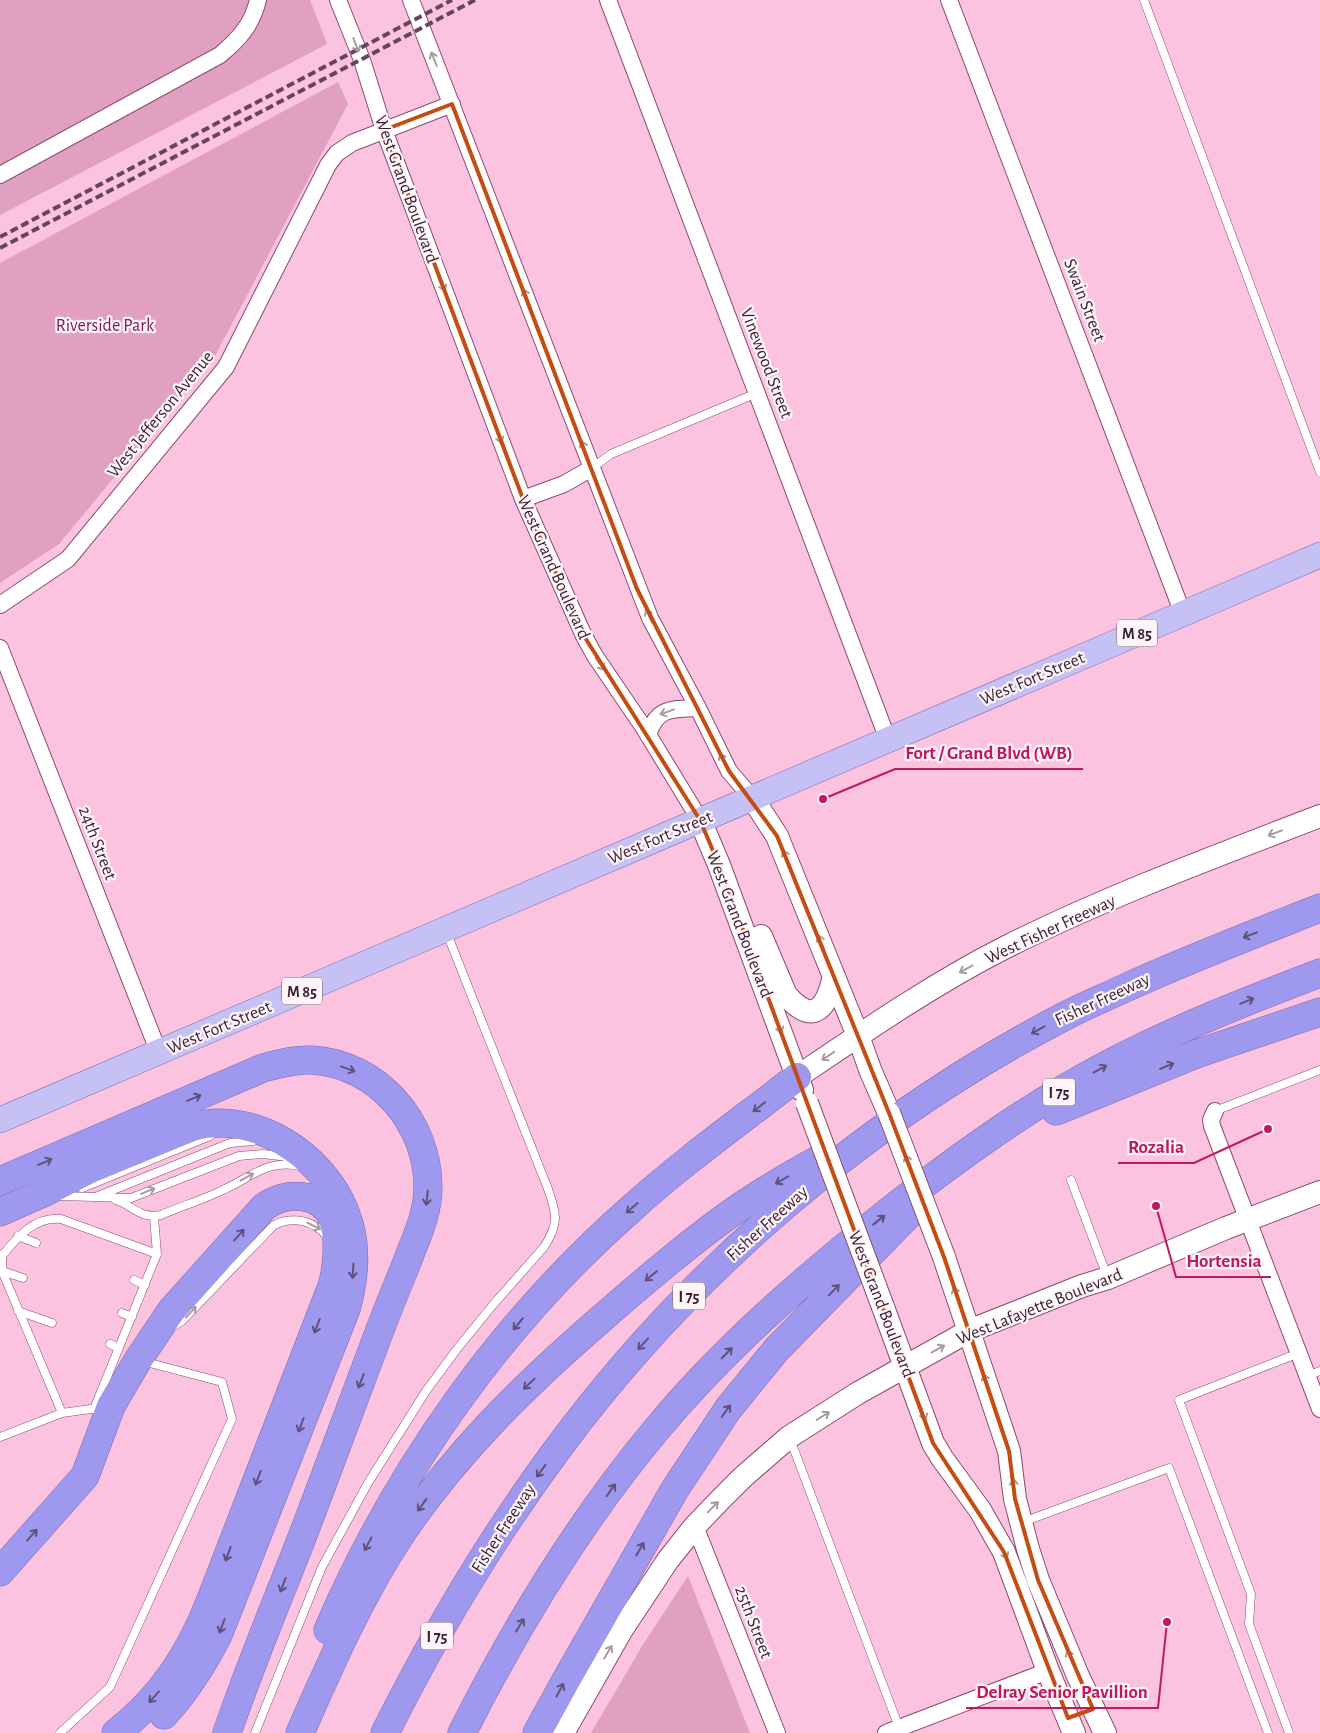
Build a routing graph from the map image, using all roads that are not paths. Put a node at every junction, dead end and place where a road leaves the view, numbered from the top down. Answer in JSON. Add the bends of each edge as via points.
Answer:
{"nodes":[{"id":1,"x":258,"y":0,"type":"edge"},
{"id":2,"x":338,"y":0,"type":"edge"},
{"id":3,"x":412,"y":0,"type":"edge"},
{"id":4,"x":608,"y":0,"type":"edge"},
{"id":5,"x":949,"y":0,"type":"edge"},
{"id":6,"x":1144,"y":0,"type":"edge"},
{"id":7,"x":452,"y":104,"type":"junction"},
{"id":8,"x":384,"y":130,"type":"junction"},
{"id":9,"x":0,"y":174,"type":"edge"},
{"id":10,"x":757,"y":393,"type":"junction"},
{"id":11,"x":592,"y":468,"type":"junction"},
{"id":12,"x":1320,"y":472,"type":"edge"},
{"id":13,"x":523,"y":499,"type":"junction"},
{"id":14,"x":1320,"y":555,"type":"edge"},
{"id":15,"x":0,"y":605,"type":"edge"},
{"id":16,"x":1183,"y":614,"type":"junction"},
{"id":17,"x":0,"y":648,"type":"edge"},
{"id":18,"x":698,"y":708,"type":"junction"},
{"id":19,"x":648,"y":735,"type":"junction"},
{"id":20,"x":888,"y":740,"type":"junction"},
{"id":21,"x":752,"y":799,"type":"junction"},
{"id":22,"x":1320,"y":816,"type":"edge"},
{"id":23,"x":700,"y":820,"type":"junction"},
{"id":24,"x":719,"y":865,"type":"junction"},
{"id":25,"x":1320,"y":904,"type":"edge"},
{"id":26,"x":1308,"y":913,"type":"edge"},
{"id":27,"x":446,"y":930,"type":"junction"},
{"id":28,"x":1320,"y":973,"type":"edge"},
{"id":29,"x":834,"y":976,"type":"junction"},
{"id":30,"x":1320,"y":1012,"type":"edge"},
{"id":31,"x":858,"y":1036,"type":"junction"},
{"id":32,"x":159,"y":1053,"type":"junction"},
{"id":33,"x":1320,"y":1070,"type":"edge"},
{"id":34,"x":798,"y":1077,"type":"junction"},
{"id":35,"x":930,"y":1095,"type":"junction"},
{"id":36,"x":1215,"y":1111,"type":"joint"},
{"id":37,"x":0,"y":1120,"type":"edge"},
{"id":38,"x":973,"y":1148,"type":"junction"},
{"id":39,"x":298,"y":1153,"type":"junction"},
{"id":40,"x":327,"y":1180,"type":"junction"},
{"id":41,"x":1071,"y":1180,"type":"dead end"},
{"id":42,"x":0,"y":1181,"type":"edge"},
{"id":43,"x":1320,"y":1192,"type":"edge"},
{"id":44,"x":42,"y":1197,"type":"junction"},
{"id":45,"x":89,"y":1197,"type":"junction"},
{"id":46,"x":106,"y":1198,"type":"junction"},
{"id":47,"x":0,"y":1212,"type":"edge"},
{"id":48,"x":154,"y":1216,"type":"junction"},
{"id":49,"x":1247,"y":1221,"type":"junction"},
{"id":50,"x":18,"y":1236,"type":"junction"},
{"id":51,"x":36,"y":1243,"type":"dead end"},
{"id":52,"x":157,"y":1254,"type":"junction"},
{"id":53,"x":1,"y":1255,"type":"edge"},
{"id":54,"x":2,"y":1271,"type":"junction"},
{"id":55,"x":23,"y":1278,"type":"dead end"},
{"id":56,"x":1108,"y":1278,"type":"junction"},
{"id":57,"x":134,"y":1280,"type":"dead end"},
{"id":58,"x":145,"y":1285,"type":"junction"},
{"id":59,"x":18,"y":1311,"type":"junction"},
{"id":60,"x":122,"y":1313,"type":"dead end"},
{"id":61,"x":132,"y":1317,"type":"junction"},
{"id":62,"x":52,"y":1324,"type":"dead end"},
{"id":63,"x":969,"y":1331,"type":"junction"},
{"id":64,"x":110,"y":1344,"type":"dead end"},
{"id":65,"x":136,"y":1349,"type":"junction"},
{"id":66,"x":1299,"y":1353,"type":"junction"},
{"id":67,"x":906,"y":1367,"type":"junction"},
{"id":68,"x":1314,"y":1374,"type":"edge"},
{"id":69,"x":103,"y":1408,"type":"junction"},
{"id":70,"x":1320,"y":1409,"type":"edge"},
{"id":71,"x":62,"y":1413,"type":"junction"},
{"id":72,"x":0,"y":1437,"type":"edge"},
{"id":73,"x":789,"y":1437,"type":"junction"},
{"id":74,"x":255,"y":1512,"type":"junction"},
{"id":75,"x":1021,"y":1523,"type":"junction"},
{"id":76,"x":695,"y":1526,"type":"junction"},
{"id":77,"x":493,"y":1542,"type":"junction"},
{"id":78,"x":0,"y":1572,"type":"edge"},
{"id":79,"x":496,"y":1667,"type":"junction"},
{"id":80,"x":1048,"y":1671,"type":"junction"},
{"id":81,"x":1093,"y":1709,"type":"junction"},
{"id":82,"x":1071,"y":1726,"type":"edge"},
{"id":83,"x":896,"y":1731,"type":"edge"},
{"id":84,"x":60,"y":1733,"type":"edge"},
{"id":85,"x":116,"y":1733,"type":"edge"},
{"id":86,"x":146,"y":1733,"type":"edge"},
{"id":87,"x":227,"y":1733,"type":"edge"},
{"id":88,"x":255,"y":1733,"type":"edge"},
{"id":89,"x":288,"y":1733,"type":"edge"},
{"id":90,"x":300,"y":1733,"type":"edge"},
{"id":91,"x":385,"y":1733,"type":"edge"},
{"id":92,"x":407,"y":1733,"type":"edge"},
{"id":93,"x":462,"y":1733,"type":"edge"},
{"id":94,"x":473,"y":1733,"type":"edge"},
{"id":95,"x":537,"y":1733,"type":"edge"},
{"id":96,"x":563,"y":1733,"type":"edge"},
{"id":97,"x":777,"y":1733,"type":"edge"},
{"id":98,"x":1105,"y":1733,"type":"edge"},
{"id":99,"x":1268,"y":1733,"type":"edge"},
{"id":100,"x":1289,"y":1733,"type":"edge"}],
"edges":[{"from":1,"to":9,"type":"street","via":[[244,33],[220,55]]},
{"from":2,"to":8,"type":"street","name":"West Grand Boulevard","one_way":true,"via":[[362,60]]},
{"from":7,"to":3,"type":"street","one_way":true},
{"from":4,"to":10,"type":"street","name":"Vinewood Street"},
{"from":5,"to":16,"type":"street","name":"Swain Street"},
{"from":6,"to":12,"type":"lane"},
{"from":7,"to":8,"type":"street","name":"West Jefferson Avenue"},
{"from":11,"to":7,"type":"street","one_way":true},
{"from":8,"to":13,"type":"street","name":"West Grand Boulevard","one_way":true},
{"from":8,"to":15,"type":"street","name":"West Jefferson Avenue","via":[[352,143],[337,153],[328,165],[226,367],[68,559]]},
{"from":10,"to":11,"type":"lane","via":[[611,454]]},
{"from":10,"to":20,"type":"street","name":"Vinewood Street"},
{"from":11,"to":13,"type":"street","via":[[564,484]]},
{"from":18,"to":11,"type":"street","one_way":true,"via":[[650,618]]},
{"from":13,"to":19,"type":"street","name":"West Grand Boulevard","one_way":true,"via":[[591,650]]},
{"from":14,"to":16,"type":"main road","name":"West Fort Street","number":"M 85"},
{"from":16,"to":20,"type":"main road","name":"West Fort Street","number":"M 85"},
{"from":17,"to":32,"type":"street","name":"24th Street"},
{"from":18,"to":19,"type":"street","one_way":true,"via":[[678,708],[660,713]]},
{"from":21,"to":18,"type":"street","one_way":true,"via":[[729,771]]},
{"from":19,"to":23,"type":"street","name":"West Grand Boulevard"},
{"from":20,"to":21,"type":"main road","name":"West Fort Street","number":"M 85"},
{"from":21,"to":23,"type":"main road","name":"West Fort Street","number":"M 85"},
{"from":29,"to":21,"type":"street","one_way":true,"via":[[777,836]]},
{"from":22,"to":31,"type":"street","name":"West Fisher Freeway","one_way":true,"via":[[1073,915],[948,979]]},
{"from":23,"to":24,"type":"street","name":"West Grand Boulevard"},
{"from":23,"to":27,"type":"main road","name":"West Fort Street","number":"M 85"},
{"from":24,"to":29,"type":"street","via":[[751,910],[781,986],[792,1002],[803,1010],[820,1008],[828,998]]},
{"from":24,"to":34,"type":"street","name":"West Grand Boulevard","one_way":true},
{"from":25,"to":26,"type":"highway","name":"Fisher Freeway"},
{"from":26,"to":35,"type":"highway","name":"Fisher Freeway","number":"I 75","one_way":true,"via":[[1181,962],[1067,1014]]},
{"from":27,"to":32,"type":"main road","name":"West Fort Street","number":"M 85"},
{"from":27,"to":88,"type":"lane","via":[[555,1208],[555,1226],[544,1247],[492,1306],[426,1391],[368,1483],[322,1567]]},
{"from":38,"to":28,"type":"highway","number":"I 75","one_way":true,"via":[[1049,1097],[1159,1039],[1213,1014]]},
{"from":29,"to":31,"type":"street"},
{"from":38,"to":30,"type":"highway","one_way":true,"via":[[1196,1054]]},
{"from":31,"to":34,"type":"street","name":"West Fisher Freeway","one_way":true},
{"from":63,"to":31,"type":"street","one_way":true,"bridge":true,"via":[[944,1257]]},
{"from":32,"to":37,"type":"main road","name":"West Fort Street","number":"M 85"},
{"from":33,"to":36,"type":"lane"},
{"from":34,"to":67,"type":"street","name":"West Grand Boulevard","bridge":true},
{"from":34,"to":89,"type":"highway","one_way":true,"via":[[632,1207],[543,1293],[508,1336],[441,1425],[384,1514],[341,1600],[300,1695]]},
{"from":35,"to":77,"type":"highway","name":"Fisher Freeway","number":"I 75","one_way":true,"via":[[806,1188],[688,1296],[584,1414]]},
{"from":35,"to":90,"type":"highway","one_way":true,"via":[[775,1184],[724,1218],[635,1289],[512,1400],[451,1468],[394,1545],[353,1618]]},
{"from":36,"to":49,"type":"street","via":[[1212,1126]]},
{"from":79,"to":38,"type":"highway","number":"I 75","one_way":true,"via":[[582,1529],[682,1400],[740,1340],[827,1260]]},
{"from":95,"to":38,"type":"highway","one_way":true,"via":[[675,1488],[728,1409],[776,1350]]},
{"from":39,"to":40,"type":"highway"},
{"from":39,"to":44,"type":"lane","via":[[258,1138],[206,1137],[68,1193]]},
{"from":39,"to":44,"type":"highway","via":[[279,1139],[255,1130],[233,1124],[200,1125],[90,1169]]},
{"from":39,"to":45,"type":"lane","via":[[255,1141],[230,1142],[104,1194]]},
{"from":46,"to":40,"type":"lane","one_way":true,"via":[[138,1196],[232,1158],[250,1154],[288,1157],[306,1164]]},
{"from":48,"to":40,"type":"lane","one_way":true,"via":[[226,1188],[275,1164],[301,1166]]},
{"from":40,"to":74,"type":"highway","one_way":true,"via":[[339,1198],[350,1229],[354,1257],[351,1290],[346,1309]]},
{"from":41,"to":56,"type":"lane"},
{"from":42,"to":87,"type":"highway","one_way":true,"via":[[263,1068],[289,1061],[328,1062],[375,1082],[404,1111],[423,1148],[428,1188],[422,1226]]},
{"from":43,"to":49,"type":"street","name":"West Lafayette Boulevard"},
{"from":44,"to":45,"type":"lane"},
{"from":44,"to":47,"type":"highway"},
{"from":45,"to":46,"type":"lane"},
{"from":46,"to":48,"type":"lane","via":[[117,1200],[141,1214]]},
{"from":48,"to":52,"type":"lane"},
{"from":49,"to":56,"type":"street","name":"West Lafayette Boulevard"},
{"from":49,"to":66,"type":"street"},
{"from":50,"to":51,"type":"lane"},
{"from":50,"to":52,"type":"lane","via":[[39,1222],[60,1219]]},
{"from":50,"to":53,"type":"lane"},
{"from":52,"to":58,"type":"lane"},
{"from":53,"to":54,"type":"lane"},
{"from":54,"to":55,"type":"lane"},
{"from":54,"to":59,"type":"lane"},
{"from":56,"to":63,"type":"street","name":"West Lafayette Boulevard"},
{"from":57,"to":58,"type":"lane"},
{"from":58,"to":61,"type":"lane"},
{"from":59,"to":62,"type":"lane"},
{"from":59,"to":71,"type":"lane"},
{"from":60,"to":61,"type":"lane"},
{"from":61,"to":65,"type":"lane"},
{"from":67,"to":63,"type":"street","name":"West Lafayette Boulevard","one_way":true},
{"from":75,"to":63,"type":"street","one_way":true,"via":[[1010,1451]]},
{"from":64,"to":65,"type":"lane"},
{"from":65,"to":69,"type":"highway"},
{"from":65,"to":74,"type":"highway","one_way":true,"via":[[264,1207],[278,1198],[291,1195],[312,1199],[324,1207],[335,1228],[335,1276]]},
{"from":65,"to":84,"type":"lane","via":[[222,1382],[232,1419],[110,1687]]},
{"from":66,"to":68,"type":"street"},
{"from":66,"to":100,"type":"lane","via":[[1179,1400],[1252,1594],[1249,1624]]},
{"from":73,"to":67,"type":"street","name":"West Lafayette Boulevard","one_way":true},
{"from":67,"to":80,"type":"street","name":"West Grand Boulevard","one_way":true,"via":[[933,1443],[980,1510],[1004,1552]]},
{"from":68,"to":70,"type":"street"},
{"from":69,"to":71,"type":"lane"},
{"from":78,"to":69,"type":"highway","one_way":true,"via":[[85,1476]]},
{"from":71,"to":72,"type":"lane"},
{"from":76,"to":73,"type":"street","name":"West Lafayette Boulevard","one_way":true,"via":[[743,1477]]},
{"from":73,"to":83,"type":"lane"},
{"from":74,"to":85,"type":"highway","one_way":true,"via":[[194,1639],[176,1669],[156,1696]]},
{"from":74,"to":86,"type":"highway","one_way":true,"via":[[218,1635],[205,1661],[174,1704]]},
{"from":81,"to":75,"type":"street","one_way":true,"via":[[1038,1580]]},
{"from":75,"to":99,"type":"lane","via":[[1169,1468]]},
{"from":96,"to":76,"type":"street","name":"West Lafayette Boulevard","one_way":true,"via":[[638,1603]]},
{"from":76,"to":97,"type":"street","name":"25th Street"},
{"from":77,"to":91,"type":"highway","name":"Fisher Freeway","number":"I 75","via":[[447,1618]]},
{"from":77,"to":92,"type":"highway"},
{"from":79,"to":93,"type":"highway","number":"I 75"},
{"from":79,"to":94,"type":"highway"},
{"from":80,"to":82,"type":"street","name":"West Grand Boulevard"},
{"from":80,"to":83,"type":"street"},
{"from":81,"to":82,"type":"street","name":"West Grand Boulevard"},
{"from":81,"to":98,"type":"street"}]}
